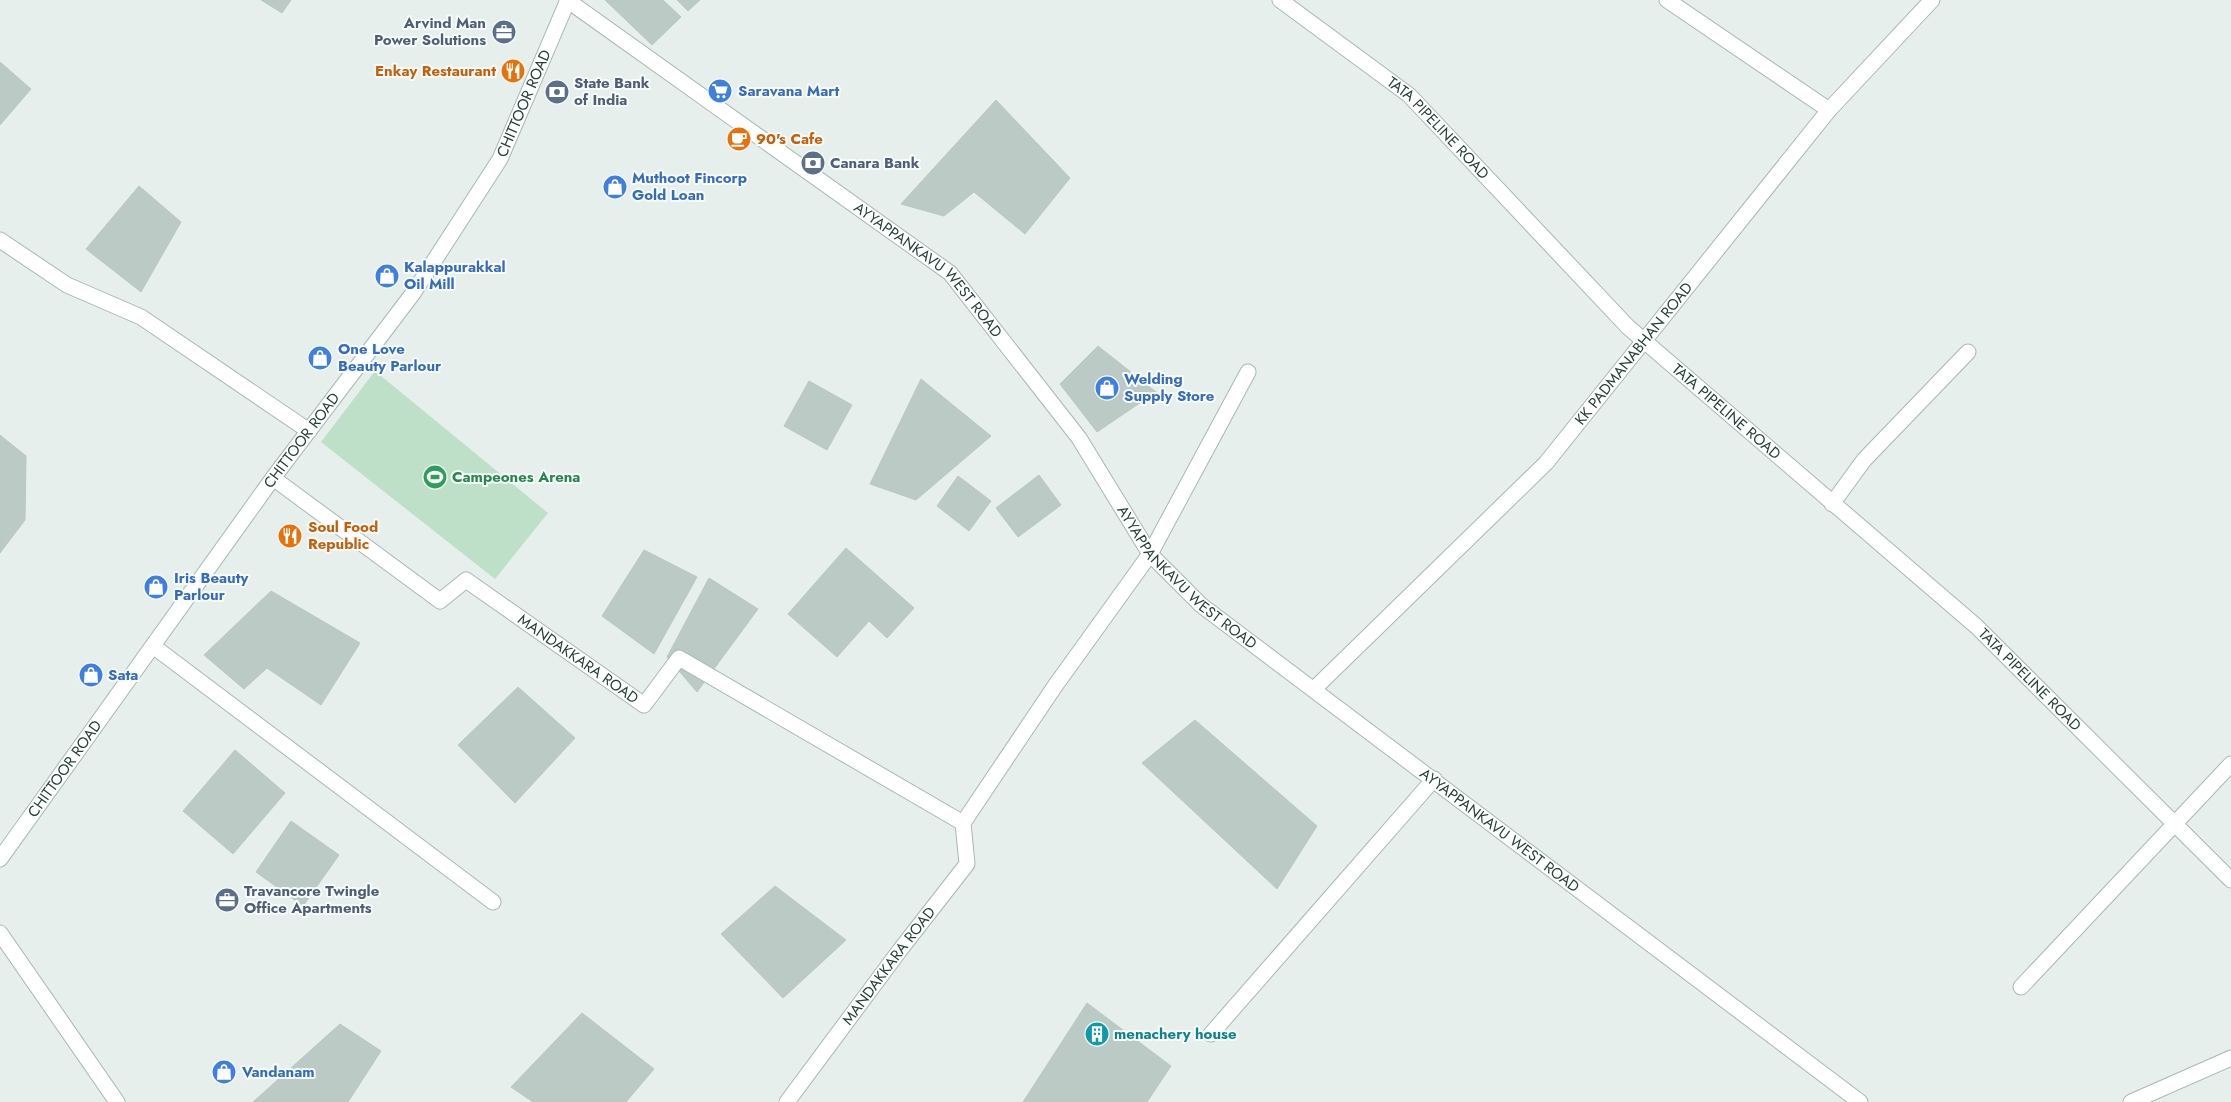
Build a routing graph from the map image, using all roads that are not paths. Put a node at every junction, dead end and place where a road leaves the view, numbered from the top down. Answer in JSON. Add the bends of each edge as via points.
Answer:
{"nodes":[{"id":1,"x":567,"y":0,"type":"edge"},
{"id":2,"x":1280,"y":0,"type":"edge"},
{"id":3,"x":1668,"y":0,"type":"edge"},
{"id":4,"x":1932,"y":0,"type":"edge"},
{"id":5,"x":1829,"y":110,"type":"junction"},
{"id":6,"x":0,"y":240,"type":"edge"},
{"id":7,"x":1644,"y":341,"type":"junction"},
{"id":8,"x":1968,"y":352,"type":"dead end"},
{"id":9,"x":1248,"y":372,"type":"dead end"},
{"id":10,"x":309,"y":431,"type":"junction"},
{"id":11,"x":273,"y":478,"type":"junction"},
{"id":12,"x":1832,"y":504,"type":"junction"},
{"id":13,"x":1150,"y":554,"type":"junction"},
{"id":14,"x":153,"y":646,"type":"junction"},
{"id":15,"x":1314,"y":689,"type":"junction"},
{"id":16,"x":2231,"y":764,"type":"edge"},
{"id":17,"x":1434,"y":779,"type":"junction"},
{"id":18,"x":963,"y":823,"type":"junction"},
{"id":19,"x":2174,"y":823,"type":"junction"},
{"id":20,"x":0,"y":860,"type":"edge"},
{"id":21,"x":2231,"y":880,"type":"edge"},
{"id":22,"x":494,"y":902,"type":"dead end"},
{"id":23,"x":0,"y":933,"type":"edge"},
{"id":24,"x":2021,"y":987,"type":"dead end"},
{"id":25,"x":1211,"y":1034,"type":"dead end"},
{"id":26,"x":2231,"y":1058,"type":"edge"},
{"id":27,"x":117,"y":1102,"type":"edge"},
{"id":28,"x":787,"y":1102,"type":"edge"},
{"id":29,"x":1860,"y":1102,"type":"edge"},
{"id":30,"x":2131,"y":1102,"type":"edge"}],
"edges":[{"from":1,"to":10,"type":"street","name":"CHITTOOR ROAD","via":[[500,159],[414,292]]},
{"from":1,"to":13,"type":"street","name":"AYYAPPANKAVU WEST ROAD","via":[[950,273],[1079,438]]},
{"from":2,"to":7,"type":"street","name":"TATA PIPELINE ROAD","via":[[1409,95]]},
{"from":3,"to":5,"type":"street"},
{"from":4,"to":5,"type":"street","name":"KK PADMANABHAN ROAD"},
{"from":5,"to":7,"type":"street","name":"KK PADMANABHAN ROAD"},
{"from":6,"to":10,"type":"street","via":[[67,285],[141,317]]},
{"from":7,"to":12,"type":"street","name":"TATA PIPELINE ROAD"},
{"from":7,"to":15,"type":"street","name":"KK PADMANABHAN ROAD","via":[[1546,463]]},
{"from":8,"to":12,"type":"street","via":[[1864,460]]},
{"from":9,"to":13,"type":"street"},
{"from":10,"to":11,"type":"street","name":"CHITTOOR ROAD"},
{"from":11,"to":14,"type":"street","name":"CHITTOOR ROAD"},
{"from":11,"to":18,"type":"street","name":"MANDAKKARA ROAD","via":[[440,601],[466,580],[644,705],[679,658]]},
{"from":12,"to":19,"type":"street","name":"TATA PIPELINE ROAD","via":[[1976,626]]},
{"from":13,"to":15,"type":"street","name":"AYYAPPANKAVU WEST ROAD","via":[[1201,605]]},
{"from":13,"to":18,"type":"street","via":[[1055,686]]},
{"from":14,"to":20,"type":"street","name":"CHITTOOR ROAD"},
{"from":14,"to":22,"type":"street"},
{"from":15,"to":17,"type":"street","name":"AYYAPPANKAVU WEST ROAD"},
{"from":16,"to":19,"type":"street"},
{"from":17,"to":25,"type":"street"},
{"from":17,"to":29,"type":"street","name":"AYYAPPANKAVU WEST ROAD"},
{"from":18,"to":28,"type":"street","name":"MANDAKKARA ROAD","via":[[967,864]]},
{"from":19,"to":21,"type":"street","name":"TATA PIPELINE ROAD"},
{"from":19,"to":24,"type":"street"},
{"from":23,"to":27,"type":"street"},
{"from":26,"to":30,"type":"street"}]}
